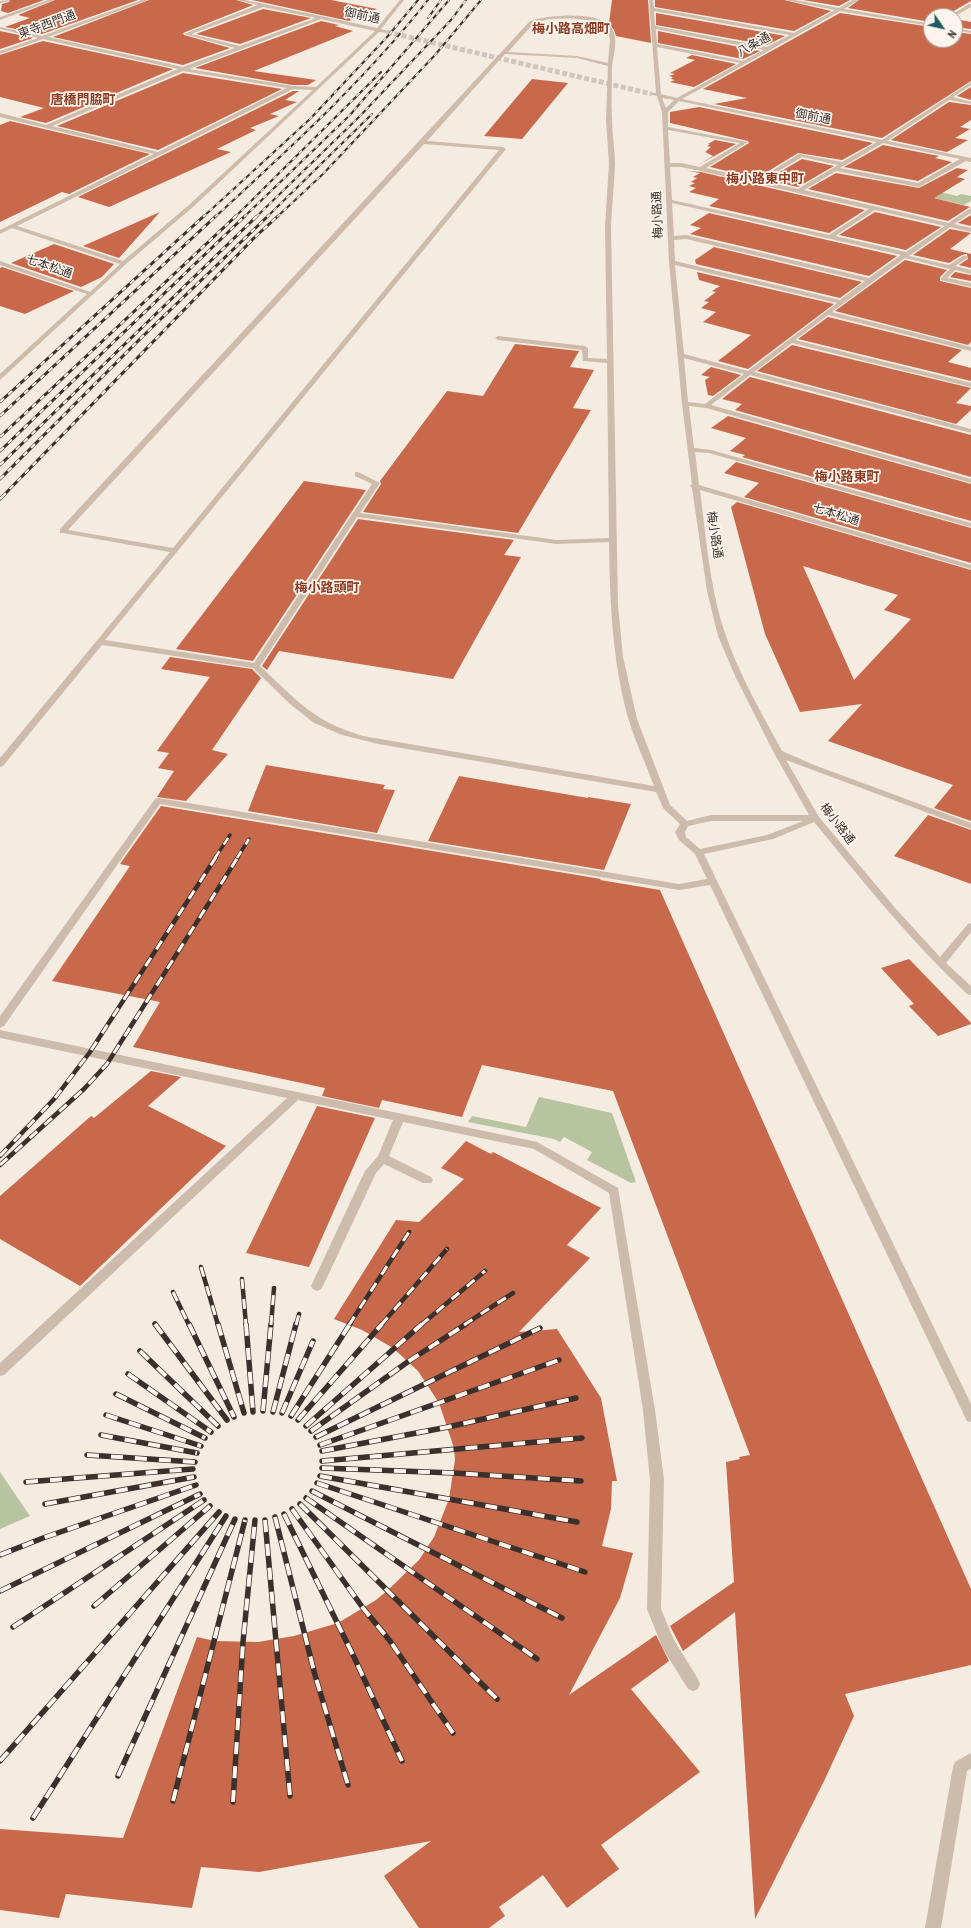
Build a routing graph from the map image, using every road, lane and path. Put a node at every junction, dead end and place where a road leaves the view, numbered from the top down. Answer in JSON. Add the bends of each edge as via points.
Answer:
{"nodes":[{"id":1,"x":6,"y":0,"type":"edge"},
{"id":2,"x":52,"y":0,"type":"edge"},
{"id":3,"x":146,"y":0,"type":"edge"},
{"id":4,"x":239,"y":0,"type":"edge"},
{"id":5,"x":402,"y":0,"type":"edge"},
{"id":6,"x":651,"y":0,"type":"edge"},
{"id":7,"x":787,"y":0,"type":"edge"},
{"id":8,"x":856,"y":0,"type":"edge"},
{"id":9,"x":0,"y":2,"type":"edge"},
{"id":10,"x":263,"y":5,"type":"junction"},
{"id":11,"x":651,"y":9,"type":"junction"},
{"id":12,"x":840,"y":9,"type":"junction"},
{"id":13,"x":0,"y":18,"type":"edge"},
{"id":14,"x":320,"y":18,"type":"junction"},
{"id":15,"x":923,"y":24,"type":"edge"},
{"id":16,"x":653,"y":26,"type":"junction"},
{"id":17,"x":0,"y":28,"type":"edge"},
{"id":18,"x":378,"y":30,"type":"junction"},
{"id":19,"x":387,"y":32,"type":"tunnel mouth"},
{"id":20,"x":794,"y":34,"type":"junction"},
{"id":21,"x":42,"y":38,"type":"junction"},
{"id":22,"x":656,"y":45,"type":"junction"},
{"id":23,"x":241,"y":48,"type":"junction"},
{"id":24,"x":768,"y":49,"type":"junction"},
{"id":25,"x":0,"y":53,"type":"edge"},
{"id":26,"x":505,"y":53,"type":"junction"},
{"id":27,"x":743,"y":62,"type":"junction"},
{"id":28,"x":610,"y":65,"type":"junction"},
{"id":29,"x":183,"y":69,"type":"junction"},
{"id":30,"x":971,"y":83,"type":"edge"},
{"id":31,"x":292,"y":88,"type":"junction"},
{"id":32,"x":317,"y":89,"type":"junction"},
{"id":33,"x":652,"y":94,"type":"tunnel mouth"},
{"id":34,"x":660,"y":96,"type":"junction"},
{"id":35,"x":949,"y":98,"type":"junction"},
{"id":36,"x":678,"y":99,"type":"junction"},
{"id":37,"x":971,"y":103,"type":"edge"},
{"id":38,"x":665,"y":112,"type":"junction"},
{"id":39,"x":0,"y":115,"type":"edge"},
{"id":40,"x":45,"y":126,"type":"junction"},
{"id":41,"x":666,"y":128,"type":"junction"},
{"id":42,"x":884,"y":141,"type":"junction"},
{"id":43,"x":423,"y":142,"type":"junction"},
{"id":44,"x":157,"y":153,"type":"junction"},
{"id":45,"x":968,"y":160,"type":"edge"},
{"id":46,"x":842,"y":164,"type":"junction"},
{"id":47,"x":668,"y":165,"type":"junction"},
{"id":48,"x":700,"y":169,"type":"junction"},
{"id":49,"x":836,"y":169,"type":"junction"},
{"id":50,"x":759,"y":181,"type":"junction"},
{"id":51,"x":799,"y":191,"type":"junction"},
{"id":52,"x":670,"y":201,"type":"junction"},
{"id":53,"x":874,"y":208,"type":"junction"},
{"id":54,"x":971,"y":210,"type":"edge"},
{"id":55,"x":968,"y":215,"type":"edge"},
{"id":56,"x":948,"y":225,"type":"junction"},
{"id":57,"x":11,"y":226,"type":"junction"},
{"id":58,"x":971,"y":230,"type":"edge"},
{"id":59,"x":0,"y":232,"type":"edge"},
{"id":60,"x":830,"y":237,"type":"junction"},
{"id":61,"x":671,"y":238,"type":"junction"},
{"id":62,"x":905,"y":255,"type":"junction"},
{"id":63,"x":965,"y":257,"type":"dead end"},
{"id":64,"x":672,"y":262,"type":"junction"},
{"id":65,"x":0,"y":263,"type":"edge"},
{"id":66,"x":124,"y":263,"type":"junction"},
{"id":67,"x":952,"y":268,"type":"junction"},
{"id":68,"x":971,"y":272,"type":"edge"},
{"id":69,"x":870,"y":280,"type":"junction"},
{"id":70,"x":971,"y":285,"type":"edge"},
{"id":71,"x":91,"y":294,"type":"junction"},
{"id":72,"x":842,"y":302,"type":"junction"},
{"id":73,"x":828,"y":313,"type":"junction"},
{"id":74,"x":498,"y":338,"type":"dead end"},
{"id":75,"x":790,"y":341,"type":"junction"},
{"id":76,"x":971,"y":349,"type":"edge"},
{"id":77,"x":680,"y":355,"type":"junction"},
{"id":78,"x":610,"y":361,"type":"junction"},
{"id":79,"x":749,"y":372,"type":"junction"},
{"id":80,"x":0,"y":378,"type":"edge"},
{"id":81,"x":971,"y":385,"type":"edge"},
{"id":82,"x":684,"y":404,"type":"junction"},
{"id":83,"x":706,"y":406,"type":"junction"},
{"id":84,"x":971,"y":430,"type":"edge"},
{"id":85,"x":690,"y":450,"type":"junction"},
{"id":86,"x":358,"y":474,"type":"dead end"},
{"id":87,"x":971,"y":481,"type":"edge"},
{"id":88,"x":694,"y":486,"type":"junction"},
{"id":89,"x":355,"y":515,"type":"junction"},
{"id":90,"x":971,"y":525,"type":"edge"},
{"id":91,"x":613,"y":540,"type":"junction"},
{"id":92,"x":174,"y":550,"type":"junction"},
{"id":93,"x":971,"y":567,"type":"edge"},
{"id":94,"x":100,"y":642,"type":"junction"},
{"id":95,"x":256,"y":666,"type":"junction"},
{"id":96,"x":778,"y":753,"type":"junction"},
{"id":97,"x":0,"y":764,"type":"edge"},
{"id":98,"x":660,"y":790,"type":"junction"},
{"id":99,"x":815,"y":818,"type":"junction"},
{"id":100,"x":685,"y":824,"type":"junction"},
{"id":101,"x":971,"y":826,"type":"edge"},
{"id":102,"x":699,"y":853,"type":"junction"},
{"id":103,"x":713,"y":881,"type":"junction"},
{"id":104,"x":971,"y":926,"type":"edge"},
{"id":105,"x":940,"y":963,"type":"junction"},
{"id":106,"x":971,"y":992,"type":"edge"},
{"id":107,"x":0,"y":1024,"type":"edge"},
{"id":108,"x":0,"y":1034,"type":"edge"},
{"id":109,"x":297,"y":1095,"type":"junction"},
{"id":110,"x":400,"y":1117,"type":"junction"},
{"id":111,"x":383,"y":1158,"type":"junction"},
{"id":112,"x":427,"y":1180,"type":"dead end"},
{"id":113,"x":317,"y":1286,"type":"dead end"},
{"id":114,"x":0,"y":1371,"type":"edge"},
{"id":115,"x":971,"y":1417,"type":"edge"},
{"id":116,"x":693,"y":1684,"type":"dead end"},
{"id":117,"x":971,"y":1760,"type":"edge"},
{"id":118,"x":933,"y":1928,"type":"edge"}],
"edges":[{"from":1,"to":9,"type":"street"},
{"from":2,"to":13,"type":"street"},
{"from":3,"to":21,"type":"street","name":"東寺西門通"},
{"from":4,"to":10,"type":"street","name":"御前通"},
{"from":5,"to":18,"type":"street"},
{"from":6,"to":11,"type":"street","name":"梅小路通"},
{"from":7,"to":12,"type":"street"},
{"from":8,"to":12,"type":"street","name":"八条通"},
{"from":10,"to":14,"type":"street","name":"御前通"},
{"from":10,"to":23,"type":"street","via":[[186,34]]},
{"from":11,"to":16,"type":"street","name":"梅小路通"},
{"from":11,"to":20,"type":"street"},
{"from":12,"to":15,"type":"street"},
{"from":12,"to":20,"type":"street","name":"八条通"},
{"from":14,"to":18,"type":"street","name":"御前通"},
{"from":14,"to":23,"type":"street"},
{"from":16,"to":22,"type":"street","name":"梅小路通"},
{"from":16,"to":24,"type":"street"},
{"from":17,"to":21,"type":"street"},
{"from":18,"to":19,"type":"street","name":"御前通"},
{"from":18,"to":32,"type":"street"},
{"from":20,"to":24,"type":"street","name":"八条通"},
{"from":21,"to":25,"type":"street","name":"東寺西門通"},
{"from":21,"to":29,"type":"street"},
{"from":22,"to":27,"type":"street"},
{"from":22,"to":34,"type":"street","name":"梅小路通"},
{"from":23,"to":29,"type":"street"},
{"from":24,"to":27,"type":"street","name":"八条通"},
{"from":26,"to":28,"type":"street","via":[[577,57]]},
{"from":26,"to":28,"type":"street","via":[[532,22],[552,18],[576,18],[608,26],[612,31],[613,58]]},
{"from":26,"to":43,"type":"street"},
{"from":27,"to":36,"type":"street","name":"八条通"},
{"from":28,"to":78,"type":"street"},
{"from":29,"to":31,"type":"street"},
{"from":29,"to":40,"type":"street"},
{"from":30,"to":35,"type":"street"},
{"from":31,"to":32,"type":"street"},
{"from":31,"to":44,"type":"street"},
{"from":32,"to":66,"type":"street","via":[[191,206]]},
{"from":33,"to":34,"type":"street","name":"御前通"},
{"from":34,"to":36,"type":"street","name":"御前通"},
{"from":34,"to":38,"type":"street","name":"梅小路通"},
{"from":35,"to":37,"type":"street"},
{"from":35,"to":42,"type":"street"},
{"from":36,"to":38,"type":"street","name":"八条通"},
{"from":36,"to":42,"type":"street","name":"御前通"},
{"from":38,"to":41,"type":"street","name":"梅小路通"},
{"from":39,"to":40,"type":"street"},
{"from":40,"to":44,"type":"street"},
{"from":41,"to":47,"type":"street","name":"梅小路通"},
{"from":41,"to":48,"type":"street","via":[[744,142]]},
{"from":42,"to":45,"type":"street","name":"御前通"},
{"from":42,"to":46,"type":"street"},
{"from":43,"to":92,"type":"street","via":[[503,149]]},
{"from":43,"to":92,"type":"street","via":[[63,531]]},
{"from":44,"to":57,"type":"street"},
{"from":45,"to":49,"type":"street","via":[[919,185]]},
{"from":46,"to":49,"type":"street"},
{"from":46,"to":50,"type":"street","via":[[801,155]]},
{"from":47,"to":48,"type":"street"},
{"from":47,"to":52,"type":"street","name":"梅小路通"},
{"from":48,"to":50,"type":"street"},
{"from":49,"to":51,"type":"street"},
{"from":50,"to":51,"type":"street"},
{"from":51,"to":53,"type":"street"},
{"from":52,"to":60,"type":"street"},
{"from":52,"to":61,"type":"street","name":"梅小路通"},
{"from":53,"to":56,"type":"street"},
{"from":53,"to":60,"type":"street"},
{"from":54,"to":55,"type":"street"},
{"from":55,"to":56,"type":"street"},
{"from":56,"to":58,"type":"street"},
{"from":56,"to":62,"type":"street"},
{"from":57,"to":59,"type":"street"},
{"from":57,"to":66,"type":"street"},
{"from":60,"to":62,"type":"street"},
{"from":61,"to":64,"type":"street","name":"梅小路通"},
{"from":61,"to":69,"type":"street","via":[[686,237]]},
{"from":62,"to":67,"type":"street"},
{"from":62,"to":69,"type":"street"},
{"from":63,"to":67,"type":"street"},
{"from":64,"to":72,"type":"street"},
{"from":64,"to":77,"type":"street","name":"梅小路通"},
{"from":65,"to":71,"type":"street","name":"七本松通"},
{"from":66,"to":71,"type":"street"},
{"from":67,"to":68,"type":"street"},
{"from":67,"to":70,"type":"street","via":[[943,279]]},
{"from":69,"to":72,"type":"street"},
{"from":71,"to":80,"type":"street"},
{"from":72,"to":73,"type":"street"},
{"from":73,"to":75,"type":"street"},
{"from":73,"to":76,"type":"street"},
{"from":74,"to":78,"type":"street","via":[[585,348],[585,360]]},
{"from":75,"to":79,"type":"street"},
{"from":75,"to":81,"type":"street"},
{"from":77,"to":79,"type":"street"},
{"from":77,"to":82,"type":"street","name":"梅小路通"},
{"from":78,"to":91,"type":"street"},
{"from":79,"to":83,"type":"street"},
{"from":79,"to":84,"type":"street"},
{"from":82,"to":83,"type":"street"},
{"from":82,"to":85,"type":"street","name":"梅小路通"},
{"from":83,"to":87,"type":"street"},
{"from":85,"to":88,"type":"street","name":"梅小路通"},
{"from":85,"to":90,"type":"street","via":[[709,451]]},
{"from":86,"to":89,"type":"street","via":[[376,483]]},
{"from":88,"to":93,"type":"street","name":"七本松通"},
{"from":88,"to":96,"type":"street","name":"梅小路通","via":[[711,591],[722,636]]},
{"from":89,"to":91,"type":"street","via":[[557,542]]},
{"from":89,"to":95,"type":"street"},
{"from":91,"to":98,"type":"street","via":[[614,606],[619,657],[633,719]]},
{"from":92,"to":94,"type":"street"},
{"from":94,"to":95,"type":"street"},
{"from":94,"to":97,"type":"street"},
{"from":95,"to":98,"type":"street","via":[[305,712],[332,729],[395,744]]},
{"from":96,"to":99,"type":"street","name":"梅小路通"},
{"from":96,"to":101,"type":"street"},
{"from":98,"to":100,"type":"street","via":[[666,806]]},
{"from":99,"to":100,"type":"street","via":[[711,818]]},
{"from":99,"to":102,"type":"street","via":[[795,830],[742,844],[717,846]]},
{"from":99,"to":105,"type":"street","name":"梅小路通"},
{"from":100,"to":102,"type":"street","via":[[680,832],[682,838]]},
{"from":102,"to":103,"type":"street"},
{"from":103,"to":107,"type":"street","via":[[679,887],[158,801]]},
{"from":103,"to":115,"type":"street"},
{"from":104,"to":105,"type":"street"},
{"from":105,"to":106,"type":"street","name":"梅小路通"},
{"from":108,"to":109,"type":"street"},
{"from":109,"to":110,"type":"street"},
{"from":109,"to":114,"type":"street"},
{"from":110,"to":111,"type":"street"},
{"from":110,"to":116,"type":"street","via":[[537,1146],[614,1191],[649,1410],[657,1480],[654,1609],[668,1644]]},
{"from":111,"to":112,"type":"street"},
{"from":111,"to":113,"type":"street","via":[[370,1171]]},
{"from":117,"to":118,"type":"street","via":[[960,1767]]}]}
